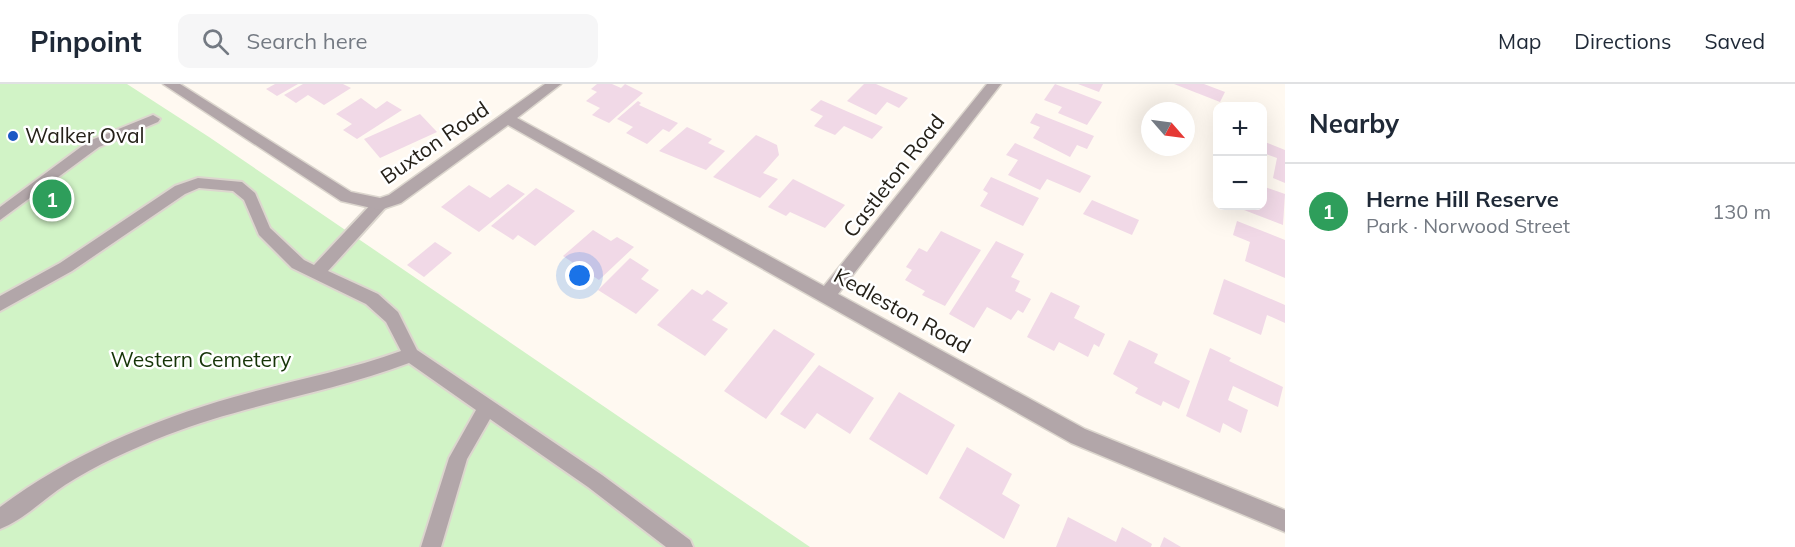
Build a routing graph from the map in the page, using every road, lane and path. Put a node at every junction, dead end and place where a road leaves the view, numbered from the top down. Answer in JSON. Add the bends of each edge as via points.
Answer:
{"nodes":[{"id":1,"x":170,"y":84,"type":"edge"},
{"id":2,"x":554,"y":84,"type":"edge"},
{"id":3,"x":994,"y":84,"type":"edge"},
{"id":4,"x":507,"y":118,"type":"junction"},
{"id":5,"x":153,"y":119,"type":"dead end"},
{"id":6,"x":372,"y":203,"type":"junction"},
{"id":7,"x":0,"y":215,"type":"edge"},
{"id":8,"x":316,"y":273,"type":"junction"},
{"id":9,"x":827,"y":295,"type":"junction"},
{"id":10,"x":0,"y":304,"type":"edge"},
{"id":11,"x":411,"y":355,"type":"junction"},
{"id":12,"x":487,"y":409,"type":"junction"},
{"id":13,"x":0,"y":519,"type":"edge"},
{"id":14,"x":1285,"y":521,"type":"edge"},
{"id":15,"x":430,"y":547,"type":"edge"},
{"id":16,"x":683,"y":547,"type":"edge"}],
"edges":[{"from":1,"to":6,"type":"street","via":[[334,189]]},
{"from":2,"to":4,"type":"street","name":"Buxton Road"},
{"from":3,"to":9,"type":"street","name":"Castleton Road"},
{"from":4,"to":6,"type":"street","name":"Buxton Road","via":[[408,192]]},
{"from":4,"to":9,"type":"street","name":"Kedleston Road"},
{"from":5,"to":7,"type":"lane","via":[[94,144]]},
{"from":6,"to":8,"type":"lane"},
{"from":8,"to":10,"type":"lane","via":[[281,250],[264,231],[250,197],[237,186],[198,183],[164,199],[101,244]]},
{"from":8,"to":11,"type":"lane","via":[[372,299],[392,317]]},
{"from":9,"to":14,"type":"street","name":"Kedleston Road","via":[[1077,436]]},
{"from":11,"to":12,"type":"lane"},
{"from":11,"to":13,"type":"lane","via":[[363,374],[270,395],[180,422],[122,445],[72,471]]},
{"from":12,"to":15,"type":"lane","via":[[469,431],[456,458]]},
{"from":12,"to":16,"type":"lane","via":[[595,481]]}]}
